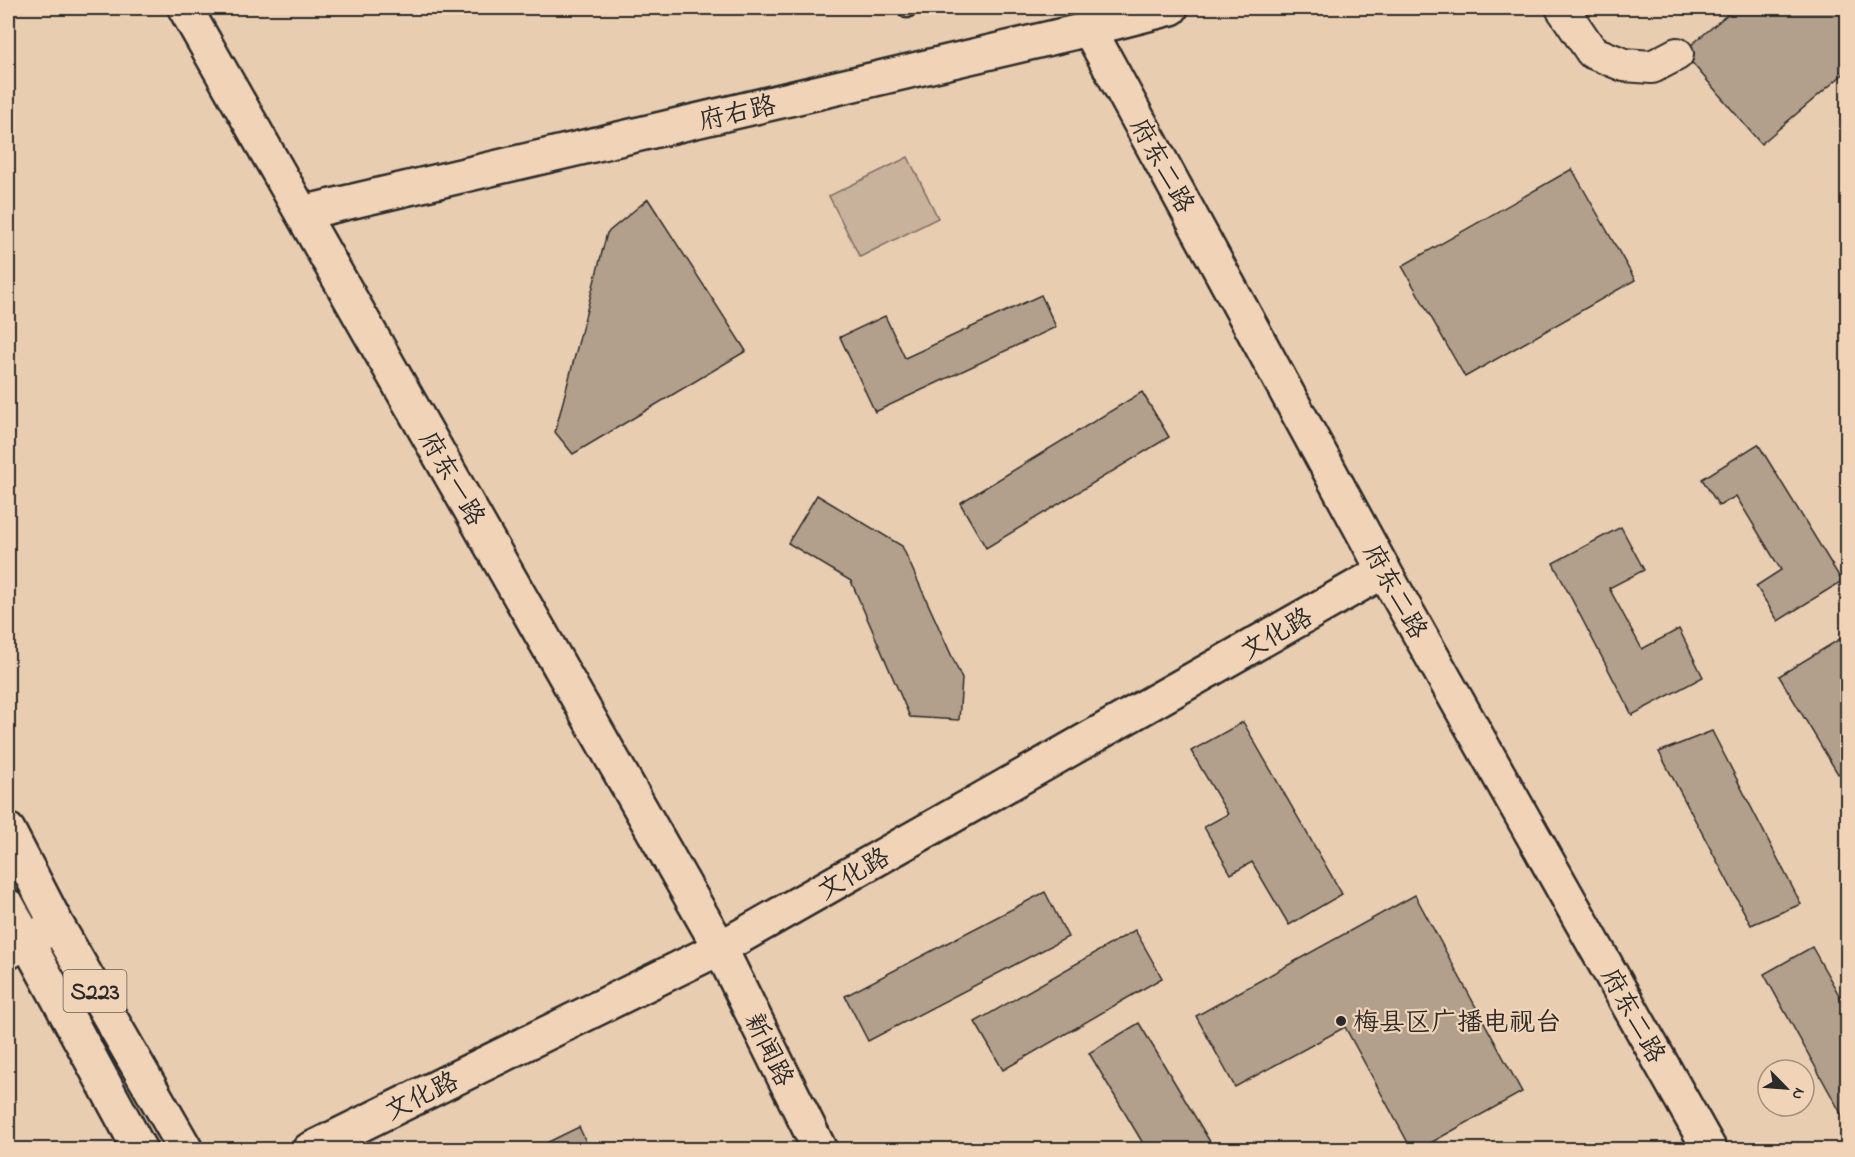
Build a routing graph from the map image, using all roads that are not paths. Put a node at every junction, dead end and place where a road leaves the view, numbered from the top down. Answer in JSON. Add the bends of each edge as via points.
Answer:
{"nodes":[{"id":1,"x":185,"y":8,"type":"edge"},
{"id":2,"x":1171,"y":8,"type":"edge"},
{"id":3,"x":1562,"y":8,"type":"edge"},
{"id":4,"x":1089,"y":29,"type":"junction"},
{"id":5,"x":1677,"y":54,"type":"dead end"},
{"id":6,"x":302,"y":213,"type":"junction"},
{"id":7,"x":1384,"y":571,"type":"junction"},
{"id":8,"x":8,"y":830,"type":"edge"},
{"id":9,"x":8,"y":906,"type":"edge"},
{"id":10,"x":57,"y":925,"type":"junction"},
{"id":11,"x":17,"y":947,"type":"edge"},
{"id":12,"x":720,"y":948,"type":"junction"},
{"id":13,"x":140,"y":1149,"type":"edge"},
{"id":14,"x":186,"y":1149,"type":"edge"},
{"id":15,"x":309,"y":1149,"type":"edge"},
{"id":16,"x":820,"y":1149,"type":"edge"},
{"id":17,"x":1710,"y":1149,"type":"edge"}],
"edges":[{"from":1,"to":6,"type":"street","name":"府东一路"},
{"from":2,"to":4,"type":"street","name":"府右路"},
{"from":3,"to":5,"type":"street","via":[[1592,52],[1624,65],[1652,67]]},
{"from":4,"to":6,"type":"street","name":"府右路"},
{"from":4,"to":7,"type":"street","name":"府东二路"},
{"from":6,"to":12,"type":"street","name":"府东一路"},
{"from":7,"to":12,"type":"street","name":"文化路"},
{"from":7,"to":17,"type":"street","name":"府东二路"},
{"from":8,"to":10,"type":"street","number":"S223"},
{"from":9,"to":11,"type":"street","number":"S223"},
{"from":10,"to":11,"type":"street"},
{"from":10,"to":14,"type":"street","number":"S223"},
{"from":11,"to":13,"type":"street","number":"S223"},
{"from":12,"to":15,"type":"street","name":"文化路"},
{"from":12,"to":16,"type":"street","name":"新闻路"}]}
